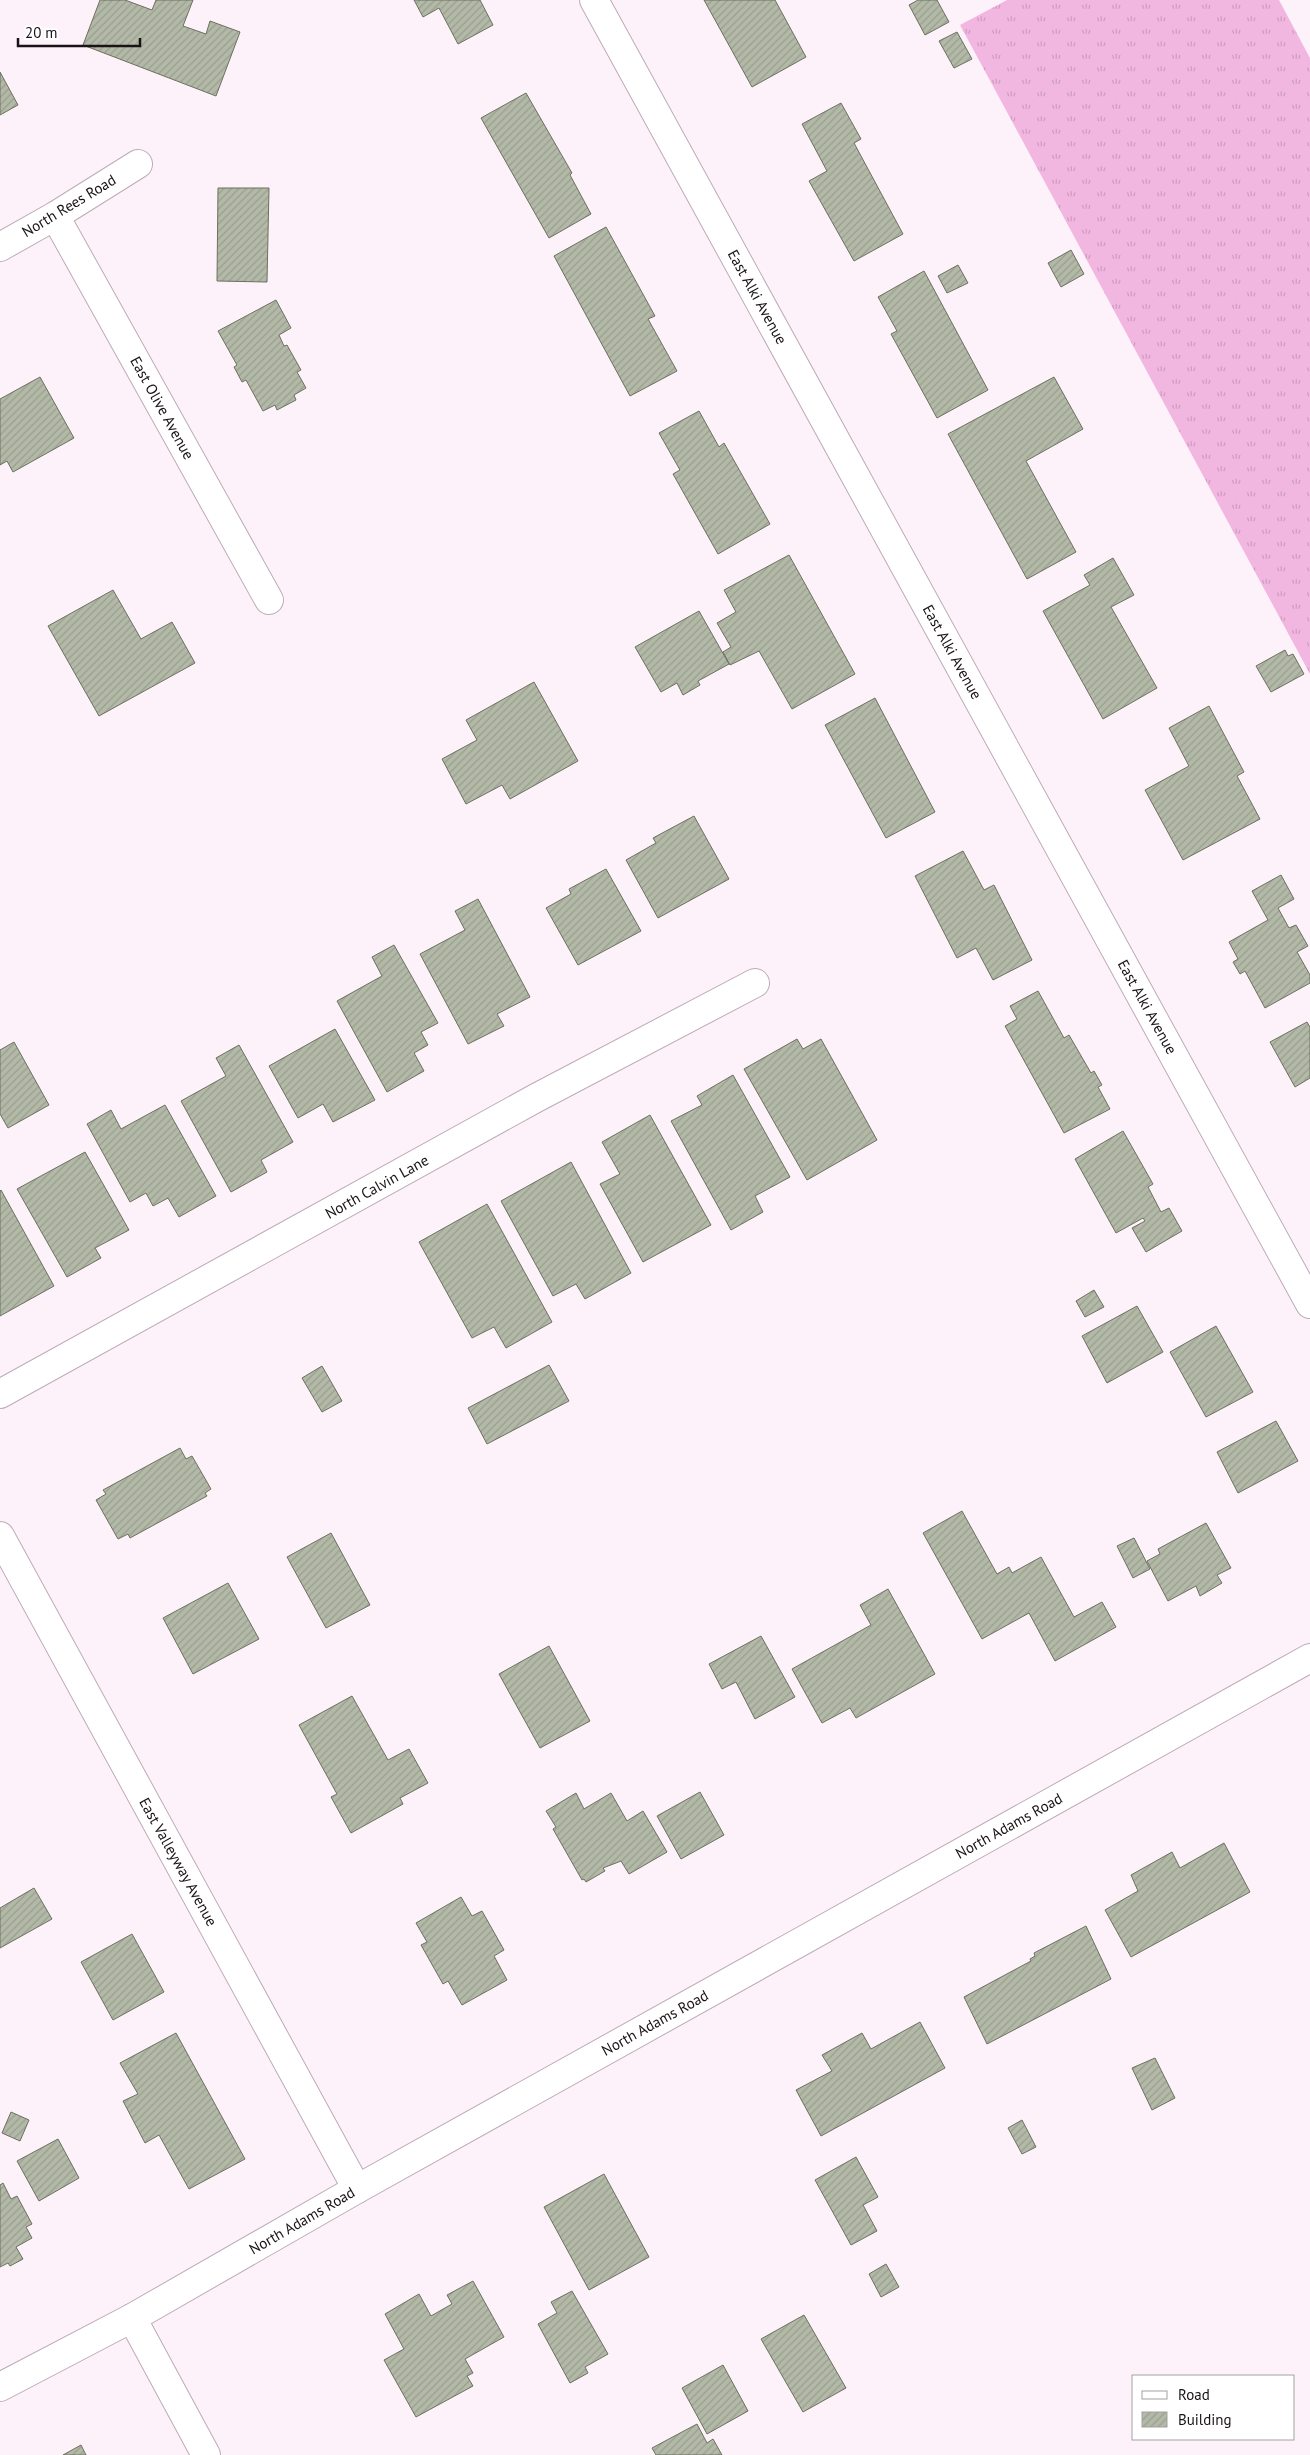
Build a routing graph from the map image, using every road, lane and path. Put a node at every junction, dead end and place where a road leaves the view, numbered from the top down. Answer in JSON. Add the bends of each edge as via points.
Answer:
{"nodes":[{"id":1,"x":594,"y":0,"type":"edge"},
{"id":2,"x":138,"y":164,"type":"dead end"},
{"id":3,"x":55,"y":216,"type":"junction"},
{"id":4,"x":0,"y":247,"type":"edge"},
{"id":5,"x":269,"y":600,"type":"dead end"},
{"id":6,"x":755,"y":983,"type":"dead end"},
{"id":7,"x":1310,"y":1304,"type":"edge"},
{"id":8,"x":0,"y":1394,"type":"edge"},
{"id":9,"x":0,"y":1536,"type":"edge"},
{"id":10,"x":1310,"y":1658,"type":"edge"},
{"id":11,"x":357,"y":2189,"type":"junction"},
{"id":12,"x":132,"y":2318,"type":"junction"},
{"id":13,"x":0,"y":2387,"type":"edge"},
{"id":14,"x":206,"y":2455,"type":"edge"}],
"edges":[{"from":1,"to":7,"type":"street","name":"East Alki Avenue"},
{"from":2,"to":3,"type":"street","name":"North Rees Road"},
{"from":3,"to":4,"type":"street","name":"North Rees Road"},
{"from":3,"to":5,"type":"street","name":"East Olive Avenue"},
{"from":6,"to":8,"type":"street","name":"North Calvin Lane","via":[[528,1103]]},
{"from":9,"to":11,"type":"street","name":"East Valleyway Avenue"},
{"from":10,"to":11,"type":"street","name":"North Adams Road"},
{"from":11,"to":12,"type":"street","name":"North Adams Road"},
{"from":12,"to":13,"type":"street","name":"North Adams Road"},
{"from":12,"to":14,"type":"street"}]}
